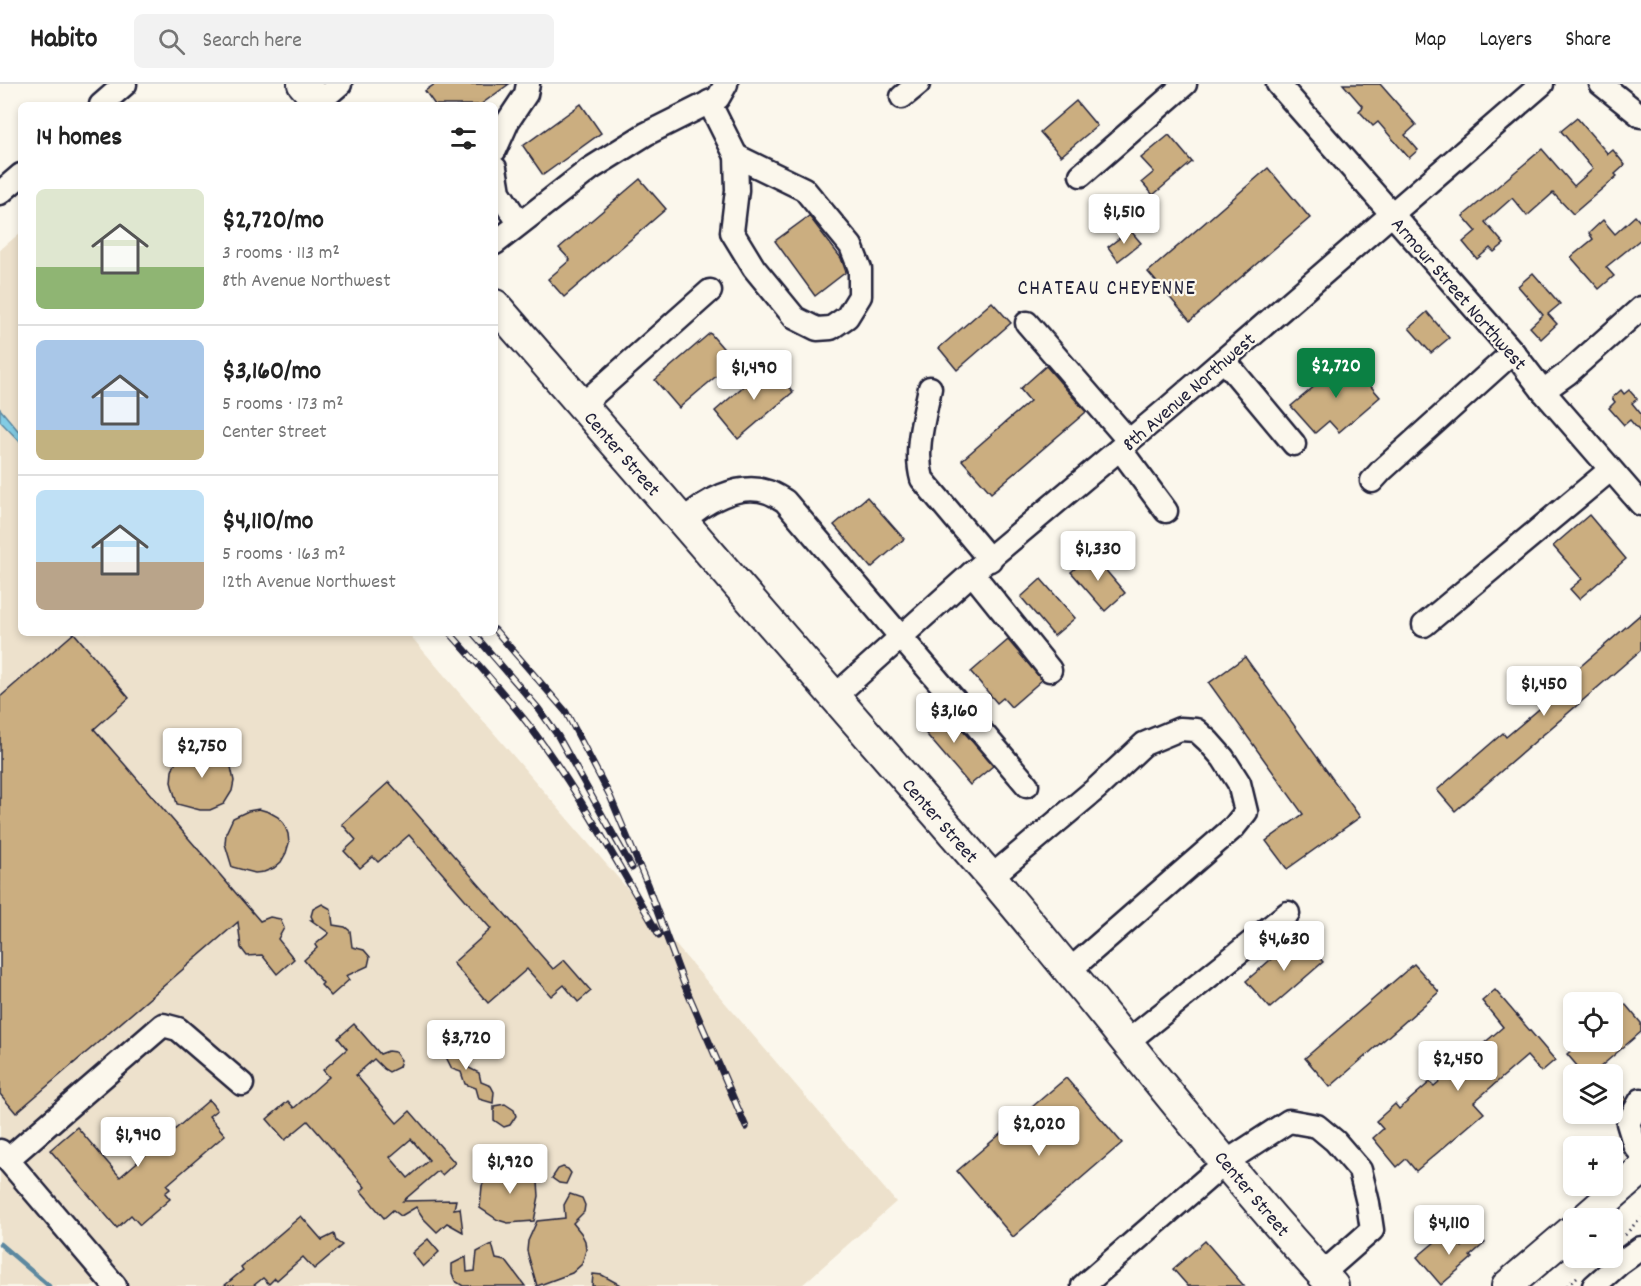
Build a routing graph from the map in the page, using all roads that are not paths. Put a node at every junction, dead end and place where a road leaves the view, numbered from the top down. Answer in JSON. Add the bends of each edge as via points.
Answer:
{"nodes":[{"id":1,"x":125,"y":84,"type":"edge"},
{"id":2,"x":528,"y":84,"type":"edge"},
{"id":3,"x":726,"y":84,"type":"edge"},
{"id":4,"x":1185,"y":84,"type":"edge"},
{"id":5,"x":1278,"y":84,"type":"edge"},
{"id":6,"x":1542,"y":84,"type":"edge"},
{"id":7,"x":1601,"y":84,"type":"edge"},
{"id":8,"x":104,"y":102,"type":"edge"},
{"id":9,"x":709,"y":102,"type":"junction"},
{"id":10,"x":1641,"y":116,"type":"edge"},
{"id":11,"x":498,"y":144,"type":"edge"},
{"id":12,"x":736,"y":156,"type":"junction"},
{"id":13,"x":1081,"y":175,"type":"dead end"},
{"id":14,"x":498,"y":186,"type":"edge"},
{"id":15,"x":1392,"y":214,"type":"junction"},
{"id":16,"x":519,"y":223,"type":"junction"},
{"id":17,"x":498,"y":240,"type":"edge"},
{"id":18,"x":710,"y":291,"type":"dead end"},
{"id":19,"x":498,"y":308,"type":"edge"},
{"id":20,"x":1641,"y":308,"type":"edge"},
{"id":21,"x":1027,"y":323,"type":"dead end"},
{"id":22,"x":1513,"y":352,"type":"junction"},
{"id":23,"x":1224,"y":360,"type":"junction"},
{"id":24,"x":930,"y":388,"type":"dead end"},
{"id":25,"x":1543,"y":391,"type":"junction"},
{"id":26,"x":582,"y":405,"type":"junction"},
{"id":27,"x":1294,"y":444,"type":"dead end"},
{"id":28,"x":1125,"y":445,"type":"junction"},
{"id":29,"x":1610,"y":470,"type":"junction"},
{"id":30,"x":1372,"y":481,"type":"dead end"},
{"id":31,"x":1641,"y":504,"type":"edge"},
{"id":32,"x":1166,"y":511,"type":"dead end"},
{"id":33,"x":682,"y":522,"type":"junction"},
{"id":34,"x":981,"y":567,"type":"junction"},
{"id":35,"x":1424,"y":625,"type":"dead end"},
{"id":36,"x":900,"y":636,"type":"junction"},
{"id":37,"x":1050,"y":670,"type":"dead end"},
{"id":38,"x":834,"y":697,"type":"junction"},
{"id":39,"x":1027,"y":785,"type":"dead end"},
{"id":40,"x":991,"y":877,"type":"junction"},
{"id":41,"x":1288,"y":913,"type":"dead end"},
{"id":42,"x":1070,"y":970,"type":"junction"},
{"id":43,"x":1127,"y":1042,"type":"junction"},
{"id":44,"x":242,"y":1084,"type":"dead end"},
{"id":45,"x":1641,"y":1100,"type":"edge"},
{"id":46,"x":1641,"y":1153,"type":"edge"},
{"id":47,"x":4,"y":1156,"type":"edge"},
{"id":48,"x":1226,"y":1162,"type":"junction"},
{"id":49,"x":1641,"y":1170,"type":"edge"},
{"id":50,"x":1597,"y":1208,"type":"edge"},
{"id":51,"x":1563,"y":1238,"type":"edge"},
{"id":52,"x":1630,"y":1244,"type":"edge"},
{"id":53,"x":1328,"y":1280,"type":"edge"},
{"id":54,"x":115,"y":1286,"type":"edge"},
{"id":55,"x":1083,"y":1286,"type":"edge"},
{"id":56,"x":1507,"y":1286,"type":"edge"},
{"id":57,"x":1594,"y":1286,"type":"edge"}],
"edges":[{"from":1,"to":8,"type":"street"},
{"from":2,"to":11,"type":"street"},
{"from":3,"to":9,"type":"street","via":[[718,98]]},
{"from":4,"to":13,"type":"street"},
{"from":5,"to":15,"type":"street","name":"Armour Street Northwest"},
{"from":6,"to":15,"type":"street","name":"8th Avenue Northwest"},
{"from":7,"to":10,"type":"street"},
{"from":9,"to":12,"type":"street"},
{"from":9,"to":16,"type":"street","via":[[646,134],[590,169]]},
{"from":12,"to":12,"type":"street","via":[[804,189],[851,246],[860,269],[860,297],[847,317],[831,328],[817,329],[795,318],[754,268],[732,232]]},
{"from":14,"to":16,"type":"street"},
{"from":15,"to":22,"type":"street","name":"Armour Street Northwest"},
{"from":15,"to":23,"type":"street","name":"8th Avenue Northwest"},
{"from":16,"to":17,"type":"street"},
{"from":18,"to":26,"type":"street"},
{"from":19,"to":26,"type":"main road","name":"Center Street"},
{"from":20,"to":25,"type":"street"},
{"from":21,"to":28,"type":"street"},
{"from":22,"to":25,"type":"street","name":"Armour Street Northwest"},
{"from":22,"to":30,"type":"street"},
{"from":23,"to":27,"type":"street"},
{"from":23,"to":28,"type":"street","name":"8th Avenue Northwest"},
{"from":24,"to":34,"type":"street","via":[[918,466],[922,479]]},
{"from":25,"to":29,"type":"street","name":"Armour Street Northwest"},
{"from":26,"to":33,"type":"main road","name":"Center Street"},
{"from":28,"to":32,"type":"street"},
{"from":28,"to":34,"type":"street","name":"8th Avenue Northwest"},
{"from":29,"to":31,"type":"street","name":"Armour Street Northwest"},
{"from":29,"to":35,"type":"street"},
{"from":33,"to":36,"type":"street","via":[[736,490],[767,491],[785,501]]},
{"from":33,"to":38,"type":"main road","name":"Center Street"},
{"from":34,"to":36,"type":"street","name":"8th Avenue Northwest"},
{"from":34,"to":37,"type":"street"},
{"from":36,"to":38,"type":"street","name":"8th Avenue Northwest"},
{"from":36,"to":39,"type":"street"},
{"from":38,"to":40,"type":"main road","name":"Center Street"},
{"from":40,"to":42,"type":"main road","name":"Center Street"},
{"from":40,"to":42,"type":"street","via":[[1144,744],[1180,729],[1196,730],[1208,741],[1239,783],[1246,812],[1234,827]]},
{"from":41,"to":43,"type":"street"},
{"from":42,"to":43,"type":"main road","name":"Center Street"},
{"from":43,"to":48,"type":"main road","name":"Center Street"},
{"from":44,"to":47,"type":"street","via":[[178,1029],[164,1024]]},
{"from":45,"to":46,"type":"street","via":[[1628,1123]]},
{"from":47,"to":54,"type":"street"},
{"from":48,"to":53,"type":"main road","name":"Center Street"},
{"from":48,"to":53,"type":"street","via":[[1289,1121],[1317,1126],[1335,1141],[1360,1170],[1372,1230]]},
{"from":48,"to":55,"type":"street"},
{"from":49,"to":50,"type":"main road"},
{"from":51,"to":56,"type":"main road"},
{"from":52,"to":57,"type":"street","via":[[1620,1263]]}]}
